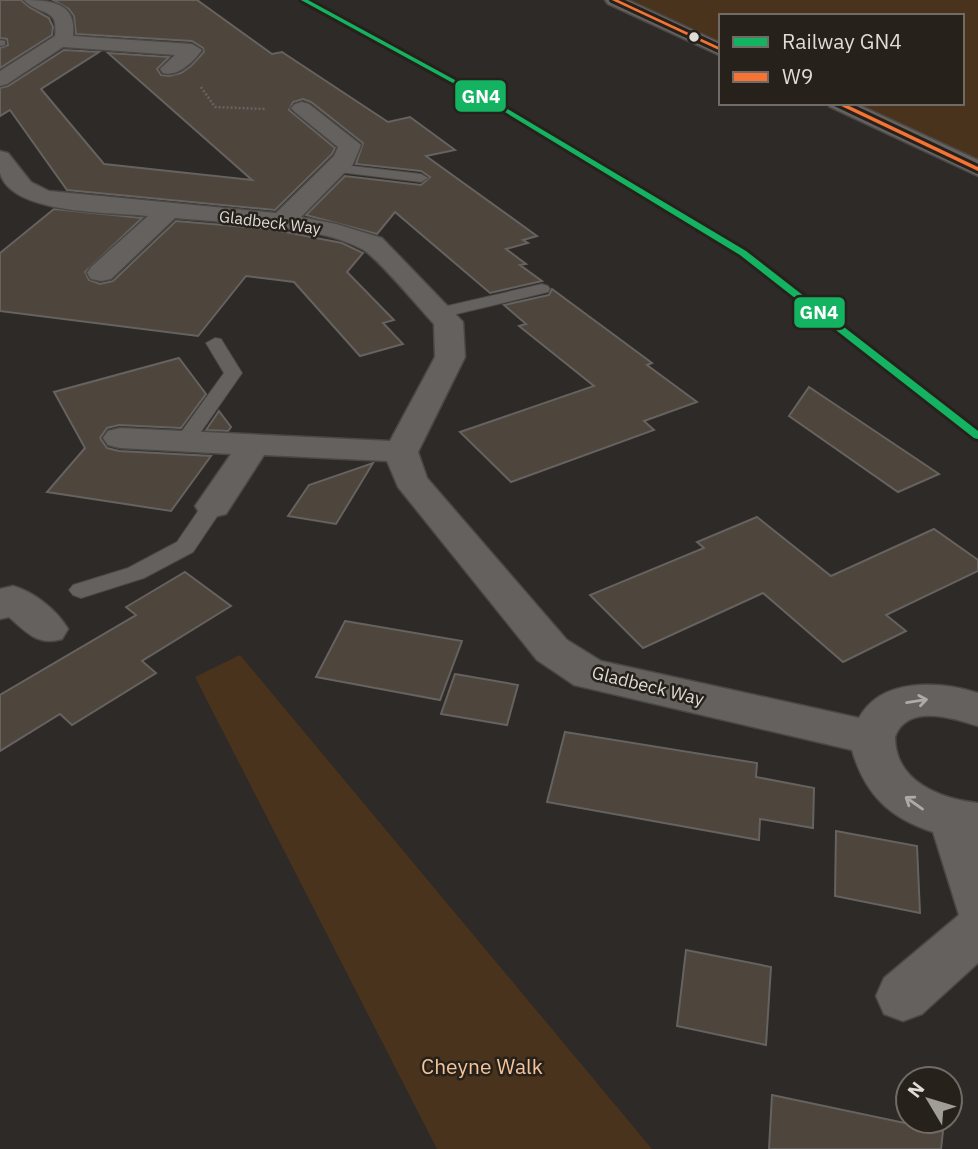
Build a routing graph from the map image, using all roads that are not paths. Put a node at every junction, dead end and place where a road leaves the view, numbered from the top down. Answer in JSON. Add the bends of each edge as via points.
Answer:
{"nodes":[{"id":1,"x":33,"y":0,"type":"edge"},
{"id":2,"x":614,"y":0,"type":"edge"},
{"id":3,"x":61,"y":41,"type":"junction"},
{"id":4,"x":719,"y":49,"type":"edge"},
{"id":5,"x":170,"y":69,"type":"road end"},
{"id":6,"x":2,"y":77,"type":"edge"},
{"id":7,"x":841,"y":105,"type":"edge"},
{"id":8,"x":302,"y":108,"type":"road end"},
{"id":9,"x":0,"y":158,"type":"edge"},
{"id":10,"x":335,"y":169,"type":"junction"},
{"id":11,"x":978,"y":169,"type":"edge"},
{"id":12,"x":421,"y":178,"type":"dead end"},
{"id":13,"x":167,"y":212,"type":"junction"},
{"id":14,"x":282,"y":221,"type":"junction"},
{"id":15,"x":101,"y":273,"type":"dead end"},
{"id":16,"x":542,"y":289,"type":"dead end"},
{"id":17,"x":440,"y":313,"type":"junction"},
{"id":18,"x":215,"y":343,"type":"dead end"},
{"id":19,"x":120,"y":438,"type":"dead end"},
{"id":20,"x":184,"y":442,"type":"junction"},
{"id":21,"x":253,"y":446,"type":"junction"},
{"id":22,"x":401,"y":452,"type":"junction"},
{"id":23,"x":213,"y":506,"type":"joint"},
{"id":24,"x":81,"y":590,"type":"dead end"},
{"id":25,"x":4,"y":597,"type":"edge"},
{"id":26,"x":48,"y":629,"type":"dead end"},
{"id":27,"x":978,"y":710,"type":"edge"},
{"id":28,"x":872,"y":738,"type":"junction"},
{"id":29,"x":966,"y":821,"type":"edge"},
{"id":30,"x":978,"y":902,"type":"edge"},
{"id":31,"x":978,"y":930,"type":"edge"},
{"id":32,"x":903,"y":996,"type":"dead end"}],
"edges":[{"from":1,"to":3,"type":"street","via":[[61,13],[66,22]]},
{"from":2,"to":4,"type":"street"},
{"from":3,"to":5,"type":"street","via":[[192,50]]},
{"from":3,"to":6,"type":"street"},
{"from":7,"to":11,"type":"street"},
{"from":8,"to":10,"type":"street","via":[[350,145]]},
{"from":9,"to":13,"type":"street","name":"Gladbeck Way","via":[[22,187],[44,198]]},
{"from":10,"to":12,"type":"lane"},
{"from":10,"to":14,"type":"street"},
{"from":13,"to":14,"type":"street","name":"Gladbeck Way"},
{"from":13,"to":15,"type":"street"},
{"from":14,"to":17,"type":"street","name":"Gladbeck Way","via":[[373,244]]},
{"from":16,"to":17,"type":"lane"},
{"from":17,"to":22,"type":"street","name":"Gladbeck Way","via":[[448,322],[450,356]]},
{"from":18,"to":20,"type":"lane","via":[[233,373]]},
{"from":19,"to":20,"type":"street"},
{"from":20,"to":21,"type":"street"},
{"from":21,"to":22,"type":"street"},
{"from":21,"to":23,"type":"street"},
{"from":22,"to":28,"type":"street","name":"Gladbeck Way","via":[[410,480],[552,650],[589,674]]},
{"from":23,"to":24,"type":"lane","via":[[185,547],[136,573]]},
{"from":25,"to":26,"type":"street"},
{"from":28,"to":27,"type":"street","one_way":true,"via":[[879,720],[908,702],[933,699]]},
{"from":29,"to":28,"type":"street","one_way":true,"via":[[924,810],[894,789],[878,769]]},
{"from":29,"to":30,"type":"street"},
{"from":31,"to":32,"type":"street"}]}
